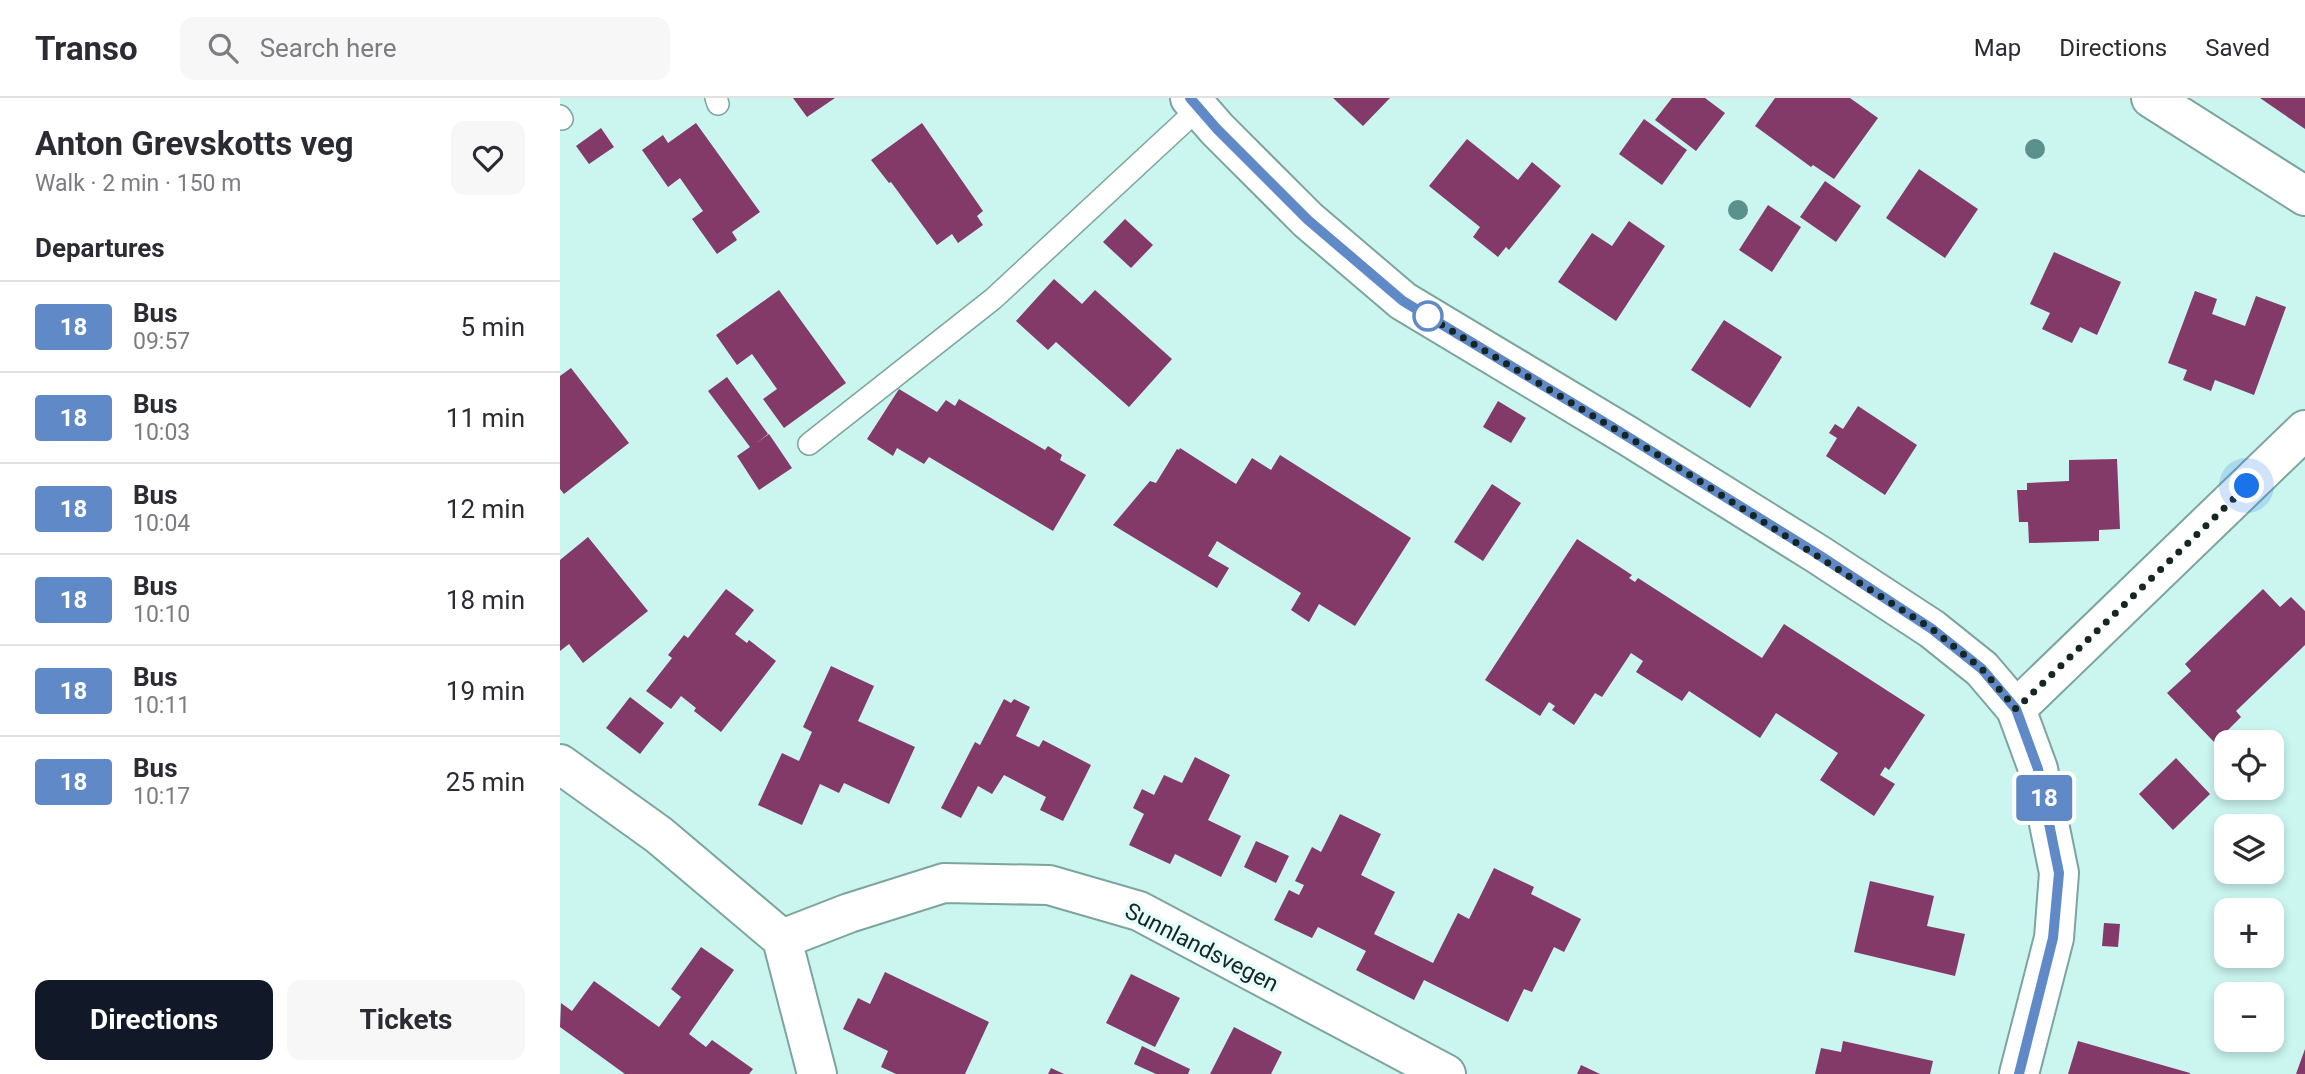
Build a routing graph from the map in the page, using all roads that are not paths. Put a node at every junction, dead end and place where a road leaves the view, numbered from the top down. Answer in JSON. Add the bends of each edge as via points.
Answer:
{"nodes":[{"id":1,"x":2151,"y":98,"type":"edge"},
{"id":2,"x":1194,"y":104,"type":"edge"},
{"id":3,"x":2305,"y":196,"type":"edge"},
{"id":4,"x":2305,"y":430,"type":"edge"},
{"id":5,"x":809,"y":444,"type":"dead end"},
{"id":6,"x":2016,"y":709,"type":"junction"},
{"id":7,"x":560,"y":764,"type":"edge"},
{"id":8,"x":782,"y":939,"type":"junction"},
{"id":9,"x":817,"y":1074,"type":"edge"},
{"id":10,"x":1446,"y":1074,"type":"edge"},
{"id":11,"x":2019,"y":1074,"type":"edge"}],
"edges":[{"from":1,"to":3,"type":"street"},
{"from":2,"to":5,"type":"lane","via":[[993,299]]},
{"from":2,"to":6,"type":"street","via":[[1308,220],[1403,301],[1671,463],[1932,629],[1982,669]]},
{"from":4,"to":6,"type":"street"},
{"from":6,"to":11,"type":"street","via":[[2038,769],[2059,873],[2053,938]]},
{"from":7,"to":8,"type":"street","via":[[659,835]]},
{"from":8,"to":9,"type":"street"},
{"from":8,"to":10,"type":"street","name":"Sunnlandsvegen","via":[[944,883],[1049,885],[1139,911]]}]}
